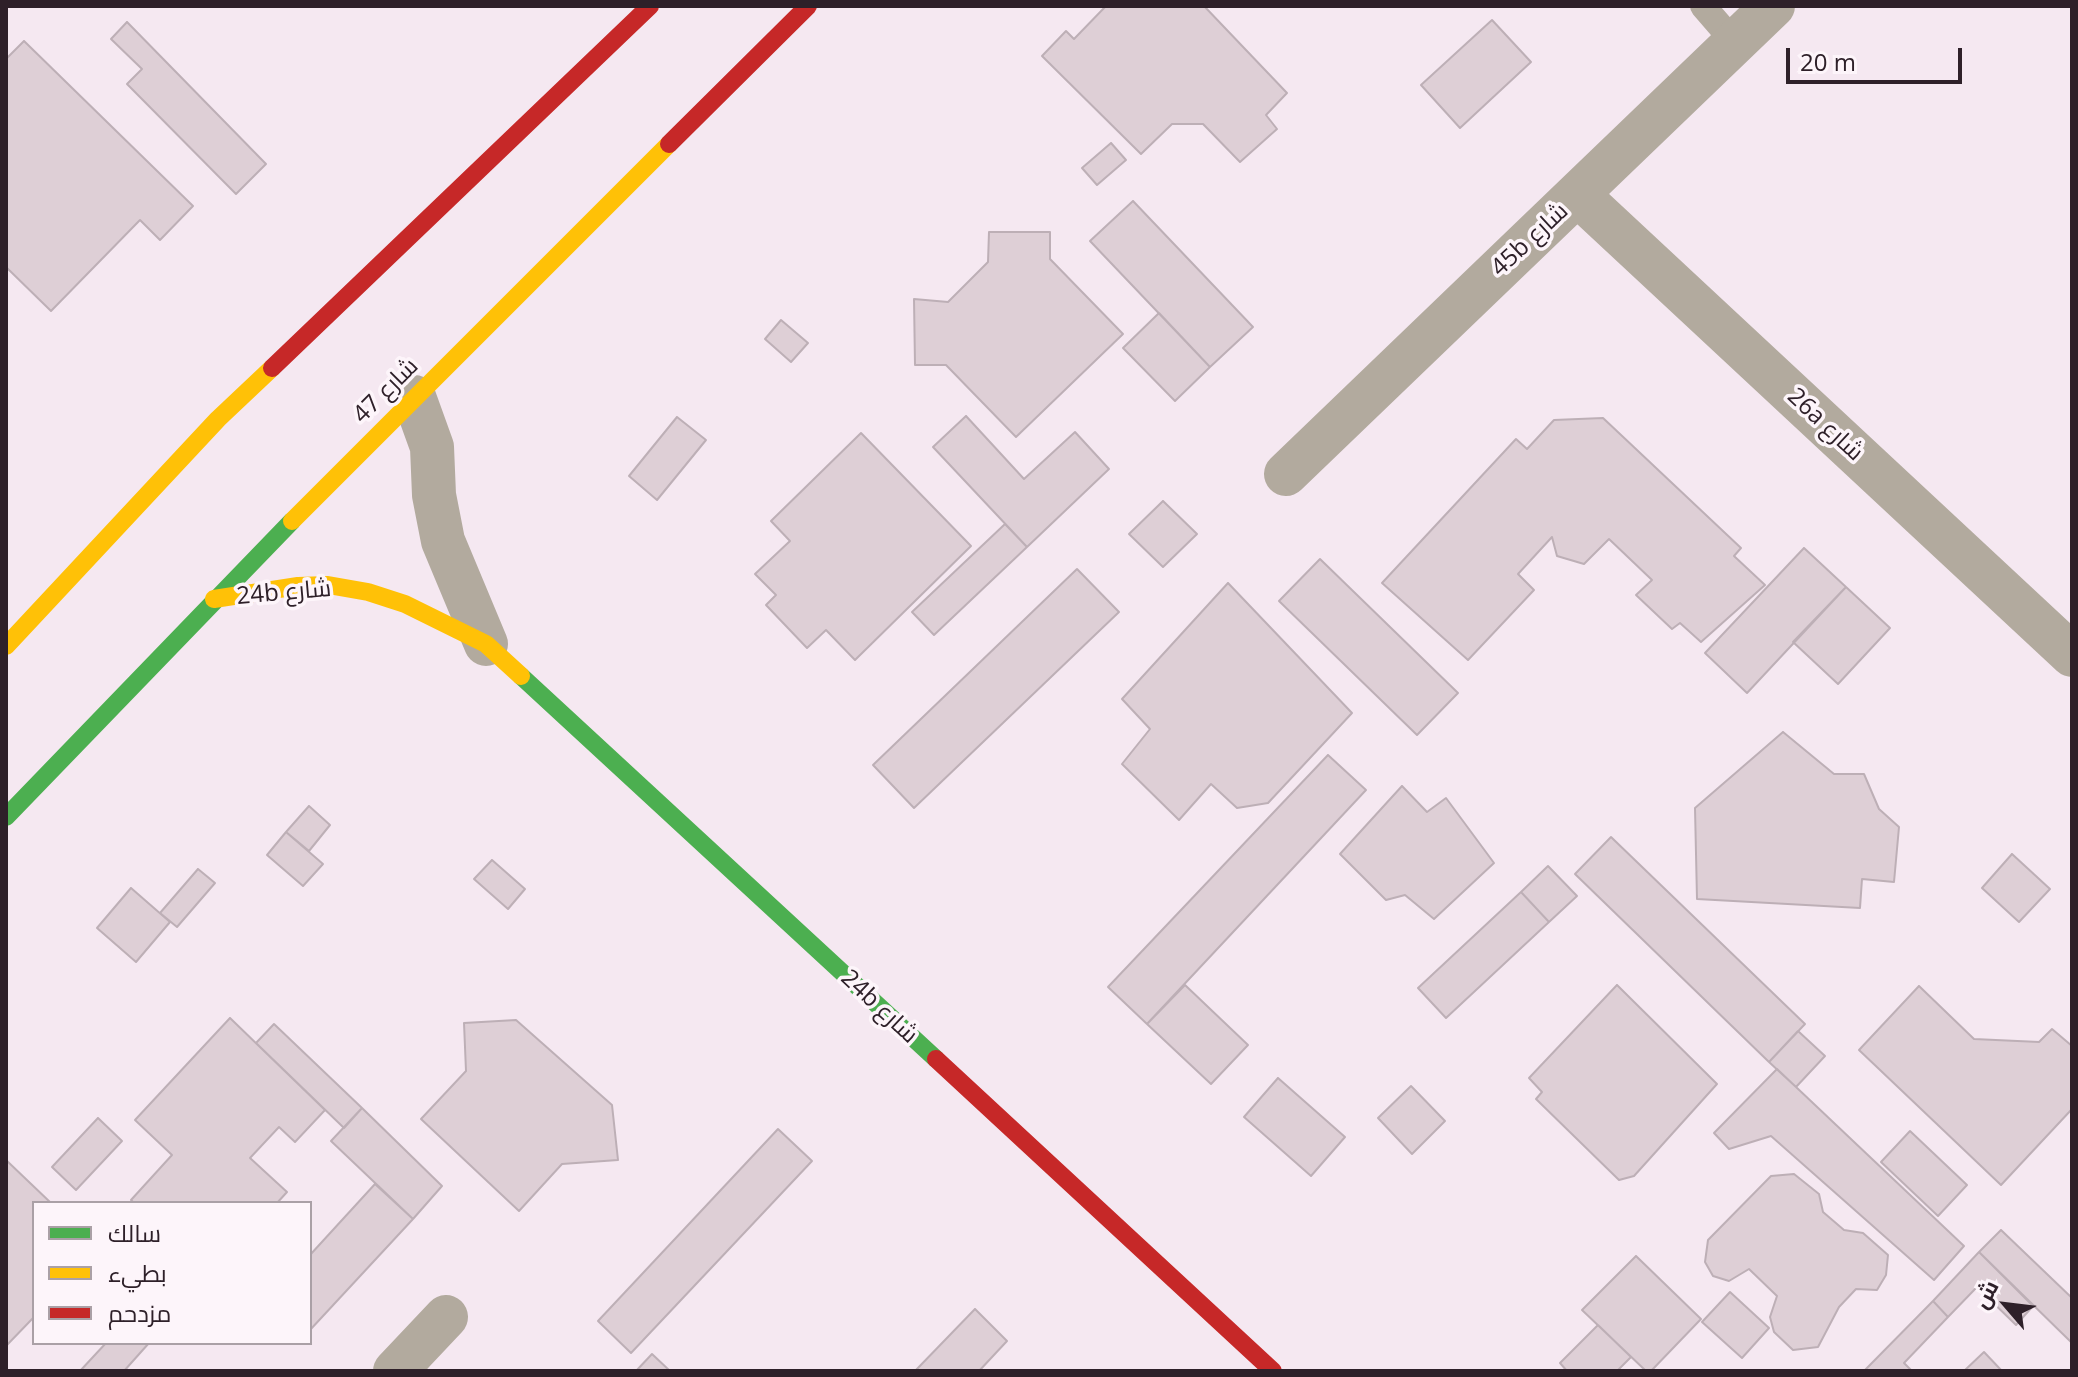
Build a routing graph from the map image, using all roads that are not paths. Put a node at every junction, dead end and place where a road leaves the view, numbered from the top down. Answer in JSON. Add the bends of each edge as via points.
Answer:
{"nodes":[{"id":1,"x":650,"y":6,"type":"edge"},
{"id":2,"x":808,"y":6,"type":"edge"},
{"id":3,"x":1703,"y":6,"type":"edge"},
{"id":4,"x":1773,"y":6,"type":"edge"},
{"id":5,"x":1735,"y":43,"type":"junction"},
{"id":6,"x":1578,"y":195,"type":"junction"},
{"id":7,"x":414,"y":397,"type":"junction"},
{"id":8,"x":1286,"y":474,"type":"dead end"},
{"id":9,"x":214,"y":599,"type":"junction"},
{"id":10,"x":486,"y":644,"type":"junction"},
{"id":11,"x":6,"y":646,"type":"edge"},
{"id":12,"x":2072,"y":655,"type":"edge"},
{"id":13,"x":6,"y":817,"type":"edge"},
{"id":14,"x":446,"y":1317,"type":"dead end"},
{"id":15,"x":395,"y":1371,"type":"edge"},
{"id":16,"x":1273,"y":1371,"type":"edge"}],
"edges":[{"from":1,"to":11,"type":"street","via":[[218,419]]},
{"from":2,"to":7,"type":"street","name":"شارع 47"},
{"from":3,"to":5,"type":"lane"},
{"from":4,"to":5,"type":"street","name":"45b شارع"},
{"from":5,"to":6,"type":"street","name":"45b شارع"},
{"from":6,"to":8,"type":"street","name":"45b شارع"},
{"from":6,"to":12,"type":"street","name":"26a شارع"},
{"from":7,"to":9,"type":"street","name":"شارع 47"},
{"from":7,"to":10,"type":"street","name":"24b شارع","via":[[432,447],[443,541]]},
{"from":9,"to":10,"type":"street","name":"24b شارع","via":[[328,585],[405,604]]},
{"from":9,"to":13,"type":"street","name":"شارع 47"},
{"from":10,"to":16,"type":"street","name":"24b شارع"},
{"from":14,"to":15,"type":"street"}]}
